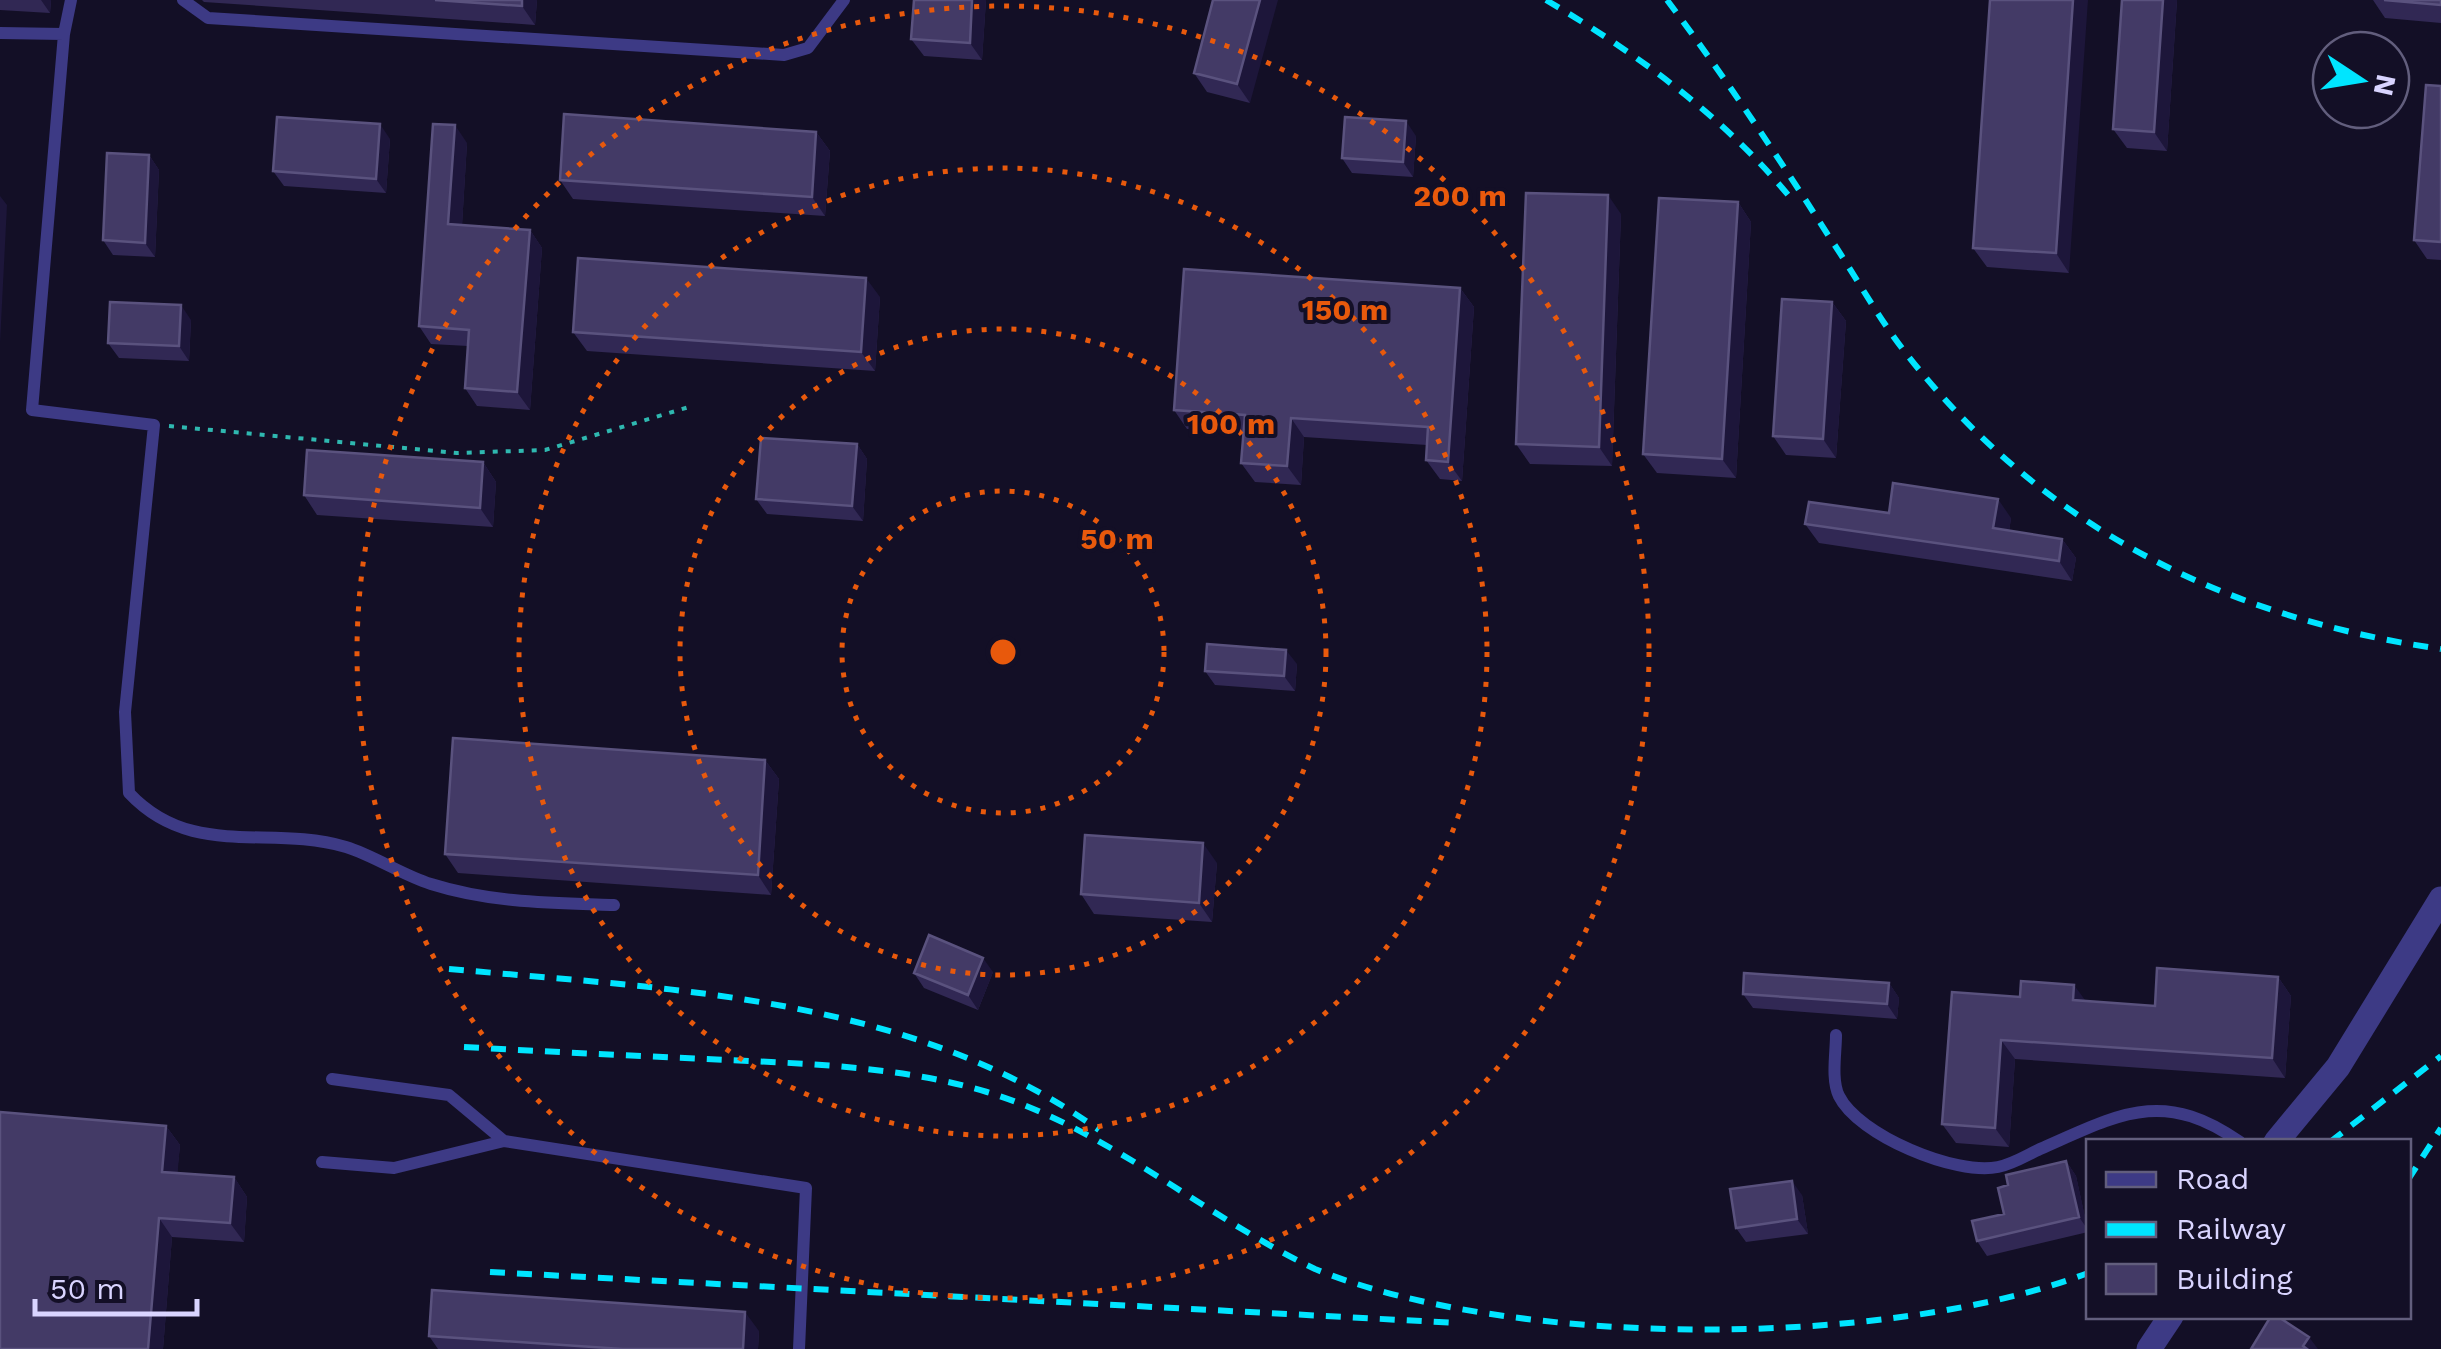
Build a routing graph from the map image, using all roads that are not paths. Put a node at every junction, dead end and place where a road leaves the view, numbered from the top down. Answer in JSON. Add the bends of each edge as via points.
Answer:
{"nodes":[{"id":1,"x":71,"y":0,"type":"edge"},
{"id":2,"x":183,"y":0,"type":"edge"},
{"id":3,"x":844,"y":0,"type":"edge"},
{"id":4,"x":0,"y":33,"type":"edge"},
{"id":5,"x":64,"y":34,"type":"junction"},
{"id":6,"x":2441,"y":899,"type":"edge"},
{"id":7,"x":614,"y":905,"type":"dead end"},
{"id":8,"x":1836,"y":1035,"type":"dead end"},
{"id":9,"x":332,"y":1079,"type":"dead end"},
{"id":10,"x":2235,"y":1139,"type":"edge"},
{"id":11,"x":2278,"y":1139,"type":"edge"},
{"id":12,"x":504,"y":1141,"type":"junction"},
{"id":13,"x":322,"y":1162,"type":"dead end"},
{"id":14,"x":2169,"y":1319,"type":"edge"},
{"id":15,"x":799,"y":1349,"type":"edge"},
{"id":16,"x":2149,"y":1349,"type":"edge"}],
"edges":[{"from":1,"to":5,"type":"lane"},
{"from":2,"to":3,"type":"lane","via":[[208,18],[784,56],[808,48]]},
{"from":4,"to":5,"type":"lane"},
{"from":5,"to":7,"type":"lane","via":[[32,410],[154,425],[125,712],[128,793],[152,818],[188,832],[344,846],[429,884],[502,901]]},
{"from":6,"to":11,"type":"street","via":[[2338,1067]]},
{"from":8,"to":10,"type":"lane","via":[[1836,1091],[1850,1115],[1942,1164],[1970,1170],[2001,1166],[2145,1110],[2171,1109]]},
{"from":9,"to":12,"type":"lane","via":[[449,1095]]},
{"from":12,"to":13,"type":"lane","via":[[394,1168]]},
{"from":12,"to":15,"type":"lane","via":[[806,1188]]},
{"from":14,"to":16,"type":"street"}]}
